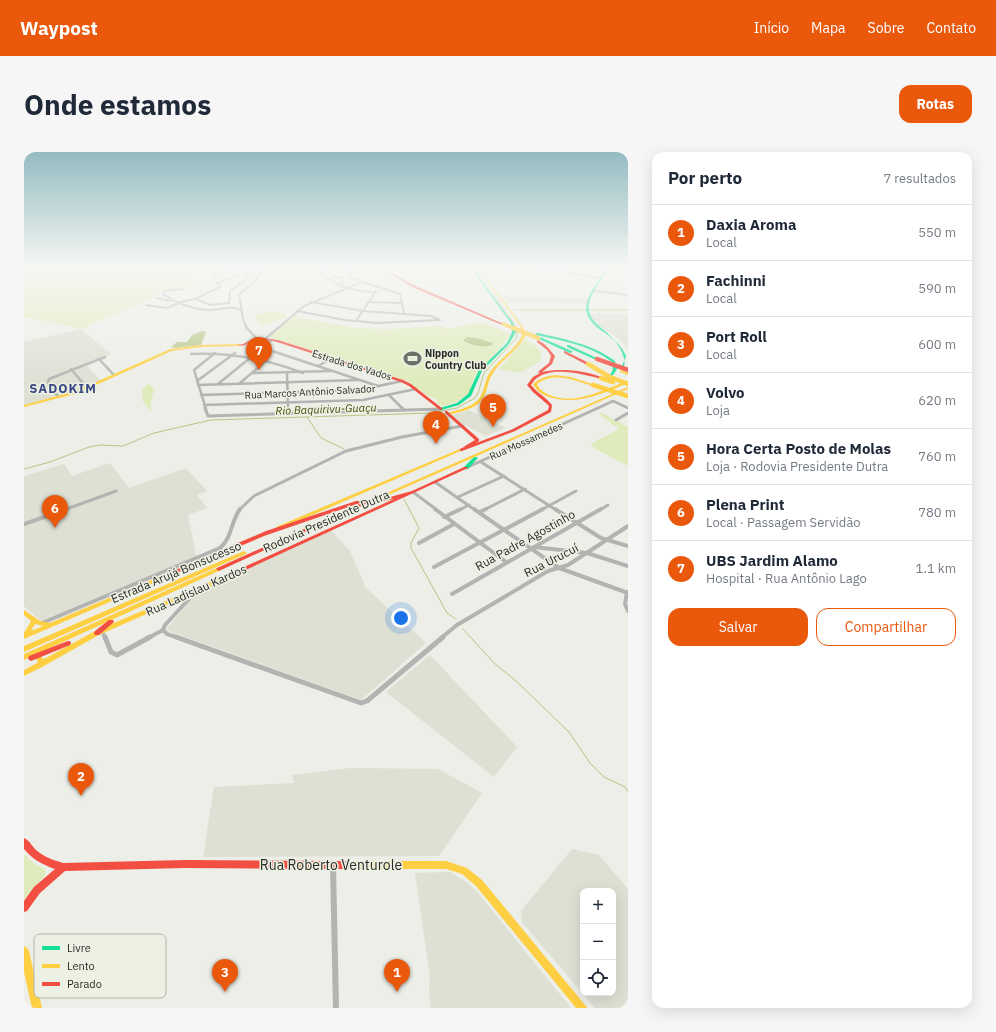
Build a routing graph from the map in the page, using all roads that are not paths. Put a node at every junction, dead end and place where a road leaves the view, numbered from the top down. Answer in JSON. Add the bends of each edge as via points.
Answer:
{"nodes":[{"id":1,"x":151,"y":306,"type":"edge"},
{"id":2,"x":168,"y":306,"type":"edge"},
{"id":3,"x":192,"y":306,"type":"edge"},
{"id":4,"x":241,"y":306,"type":"edge"},
{"id":5,"x":305,"y":306,"type":"edge"},
{"id":6,"x":333,"y":306,"type":"edge"},
{"id":7,"x":366,"y":306,"type":"edge"},
{"id":8,"x":402,"y":306,"type":"edge"},
{"id":9,"x":459,"y":306,"type":"edge"},
{"id":10,"x":464,"y":306,"type":"edge"},
{"id":11,"x":499,"y":306,"type":"edge"},
{"id":12,"x":507,"y":306,"type":"edge"},
{"id":13,"x":588,"y":306,"type":"edge"},
{"id":14,"x":241,"y":310,"type":"junction"},
{"id":15,"x":297,"y":311,"type":"junction"},
{"id":16,"x":363,"y":311,"type":"junction"},
{"id":17,"x":404,"y":313,"type":"junction"},
{"id":18,"x":356,"y":321,"type":"junction"},
{"id":19,"x":504,"y":324,"type":"junction"},
{"id":20,"x":538,"y":337,"type":"junction"},
{"id":21,"x":256,"y":338,"type":"junction"},
{"id":22,"x":269,"y":339,"type":"junction"},
{"id":23,"x":263,"y":348,"type":"junction"},
{"id":24,"x":215,"y":353,"type":"junction"},
{"id":25,"x":191,"y":354,"type":"dead end"},
{"id":26,"x":235,"y":354,"type":"junction"},
{"id":27,"x":105,"y":357,"type":"dead end"},
{"id":28,"x":252,"y":357,"type":"junction"},
{"id":29,"x":99,"y":359,"type":"junction"},
{"id":30,"x":330,"y":359,"type":"junction"},
{"id":31,"x":267,"y":360,"type":"junction"},
{"id":32,"x":593,"y":361,"type":"junction"},
{"id":33,"x":318,"y":366,"type":"junction"},
{"id":34,"x":626,"y":368,"type":"edge"},
{"id":35,"x":71,"y":370,"type":"junction"},
{"id":36,"x":332,"y":371,"type":"junction"},
{"id":37,"x":252,"y":373,"type":"junction"},
{"id":38,"x":287,"y":373,"type":"junction"},
{"id":39,"x":303,"y":373,"type":"junction"},
{"id":40,"x":628,"y":374,"type":"edge"},
{"id":41,"x":114,"y":375,"type":"junction"},
{"id":42,"x":538,"y":378,"type":"junction"},
{"id":43,"x":359,"y":380,"type":"junction"},
{"id":44,"x":402,"y":381,"type":"junction"},
{"id":45,"x":287,"y":382,"type":"junction"},
{"id":46,"x":198,"y":383,"type":"junction"},
{"id":47,"x":240,"y":383,"type":"junction"},
{"id":48,"x":218,"y":384,"type":"junction"},
{"id":49,"x":628,"y":385,"type":"edge"},
{"id":50,"x":378,"y":386,"type":"junction"},
{"id":51,"x":86,"y":388,"type":"junction"},
{"id":52,"x":416,"y":389,"type":"junction"},
{"id":53,"x":287,"y":392,"type":"junction"},
{"id":54,"x":201,"y":394,"type":"junction"},
{"id":55,"x":389,"y":395,"type":"junction"},
{"id":56,"x":628,"y":395,"type":"edge"},
{"id":57,"x":58,"y":397,"type":"junction"},
{"id":58,"x":287,"y":402,"type":"junction"},
{"id":59,"x":204,"y":405,"type":"junction"},
{"id":60,"x":24,"y":406,"type":"edge"},
{"id":61,"x":628,"y":408,"type":"edge"},
{"id":62,"x":404,"y":410,"type":"junction"},
{"id":63,"x":579,"y":410,"type":"junction"},
{"id":64,"x":445,"y":411,"type":"junction"},
{"id":65,"x":628,"y":413,"type":"edge"},
{"id":66,"x":288,"y":414,"type":"junction"},
{"id":67,"x":616,"y":420,"type":"dead end"},
{"id":68,"x":462,"y":426,"type":"junction"},
{"id":69,"x":498,"y":445,"type":"junction"},
{"id":70,"x":461,"y":450,"type":"junction"},
{"id":71,"x":481,"y":462,"type":"junction"},
{"id":72,"x":466,"y":468,"type":"junction"},
{"id":73,"x":504,"y":476,"type":"junction"},
{"id":74,"x":435,"y":482,"type":"junction"},
{"id":75,"x":525,"y":490,"type":"junction"},
{"id":76,"x":116,"y":491,"type":"dead end"},
{"id":77,"x":576,"y":491,"type":"dead end"},
{"id":78,"x":413,"y":492,"type":"junction"},
{"id":79,"x":458,"y":497,"type":"junction"},
{"id":80,"x":358,"y":502,"type":"junction"},
{"id":81,"x":469,"y":505,"type":"junction"},
{"id":82,"x":551,"y":505,"type":"junction"},
{"id":83,"x":608,"y":505,"type":"dead end"},
{"id":84,"x":480,"y":512,"type":"junction"},
{"id":85,"x":343,"y":513,"type":"junction"},
{"id":86,"x":444,"y":517,"type":"junction"},
{"id":87,"x":577,"y":522,"type":"junction"},
{"id":88,"x":24,"y":524,"type":"edge"},
{"id":89,"x":454,"y":524,"type":"junction"},
{"id":90,"x":628,"y":526,"type":"edge"},
{"id":91,"x":504,"y":530,"type":"junction"},
{"id":92,"x":264,"y":534,"type":"junction"},
{"id":93,"x":609,"y":539,"type":"junction"},
{"id":94,"x":419,"y":543,"type":"dead end"},
{"id":95,"x":480,"y":543,"type":"junction"},
{"id":96,"x":628,"y":546,"type":"edge"},
{"id":97,"x":532,"y":548,"type":"junction"},
{"id":98,"x":587,"y":553,"type":"junction"},
{"id":99,"x":506,"y":562,"type":"junction"},
{"id":100,"x":628,"y":566,"type":"edge"},
{"id":101,"x":434,"y":567,"type":"dead end"},
{"id":102,"x":559,"y":568,"type":"junction"},
{"id":103,"x":627,"y":592,"type":"edge"},
{"id":104,"x":190,"y":593,"type":"junction"},
{"id":105,"x":452,"y":594,"type":"dead end"},
{"id":106,"x":178,"y":598,"type":"junction"},
{"id":107,"x":141,"y":605,"type":"junction"},
{"id":108,"x":180,"y":607,"type":"junction"},
{"id":109,"x":628,"y":611,"type":"edge"},
{"id":110,"x":24,"y":612,"type":"edge"},
{"id":111,"x":37,"y":622,"type":"junction"},
{"id":112,"x":111,"y":622,"type":"junction"},
{"id":113,"x":51,"y":626,"type":"junction"},
{"id":114,"x":163,"y":630,"type":"junction"},
{"id":115,"x":99,"y":632,"type":"junction"},
{"id":116,"x":24,"y":636,"type":"edge"},
{"id":117,"x":24,"y":649,"type":"edge"},
{"id":118,"x":36,"y":656,"type":"junction"},
{"id":119,"x":24,"y":657,"type":"edge"},
{"id":120,"x":24,"y":660,"type":"edge"},
{"id":121,"x":40,"y":665,"type":"junction"},
{"id":122,"x":24,"y":673,"type":"edge"},
{"id":123,"x":24,"y":842,"type":"edge"},
{"id":124,"x":333,"y":865,"type":"junction"},
{"id":125,"x":63,"y":867,"type":"junction"},
{"id":126,"x":24,"y":908,"type":"edge"},
{"id":127,"x":24,"y":951,"type":"edge"},
{"id":128,"x":34,"y":995,"type":"edge"},
{"id":129,"x":35,"y":998,"type":"edge"},
{"id":130,"x":37,"y":1008,"type":"edge"},
{"id":131,"x":336,"y":1008,"type":"edge"},
{"id":132,"x":582,"y":1008,"type":"edge"}],
"edges":[{"from":1,"to":2,"type":"street","via":[[162,308]]},
{"from":3,"to":14,"type":"street","via":[[205,310]]},
{"from":4,"to":14,"type":"street"},
{"from":5,"to":15,"type":"street"},
{"from":6,"to":16,"type":"street"},
{"from":7,"to":16,"type":"street"},
{"from":8,"to":17,"type":"street"},
{"from":9,"to":19,"type":"main road"},
{"from":10,"to":19,"type":"main road"},
{"from":11,"to":64,"type":"main road","via":[[512,323],[514,332],[510,340],[478,373],[471,394]]},
{"from":12,"to":64,"type":"main road","via":[[522,326],[523,336],[520,343],[490,375],[480,400],[470,407]]},
{"from":13,"to":34,"type":"main road","via":[[587,317],[591,322],[608,333],[626,350]]},
{"from":14,"to":21,"type":"street","via":[[245,328]]},
{"from":15,"to":18,"type":"street"},
{"from":15,"to":22,"type":"street"},
{"from":16,"to":17,"type":"street"},
{"from":16,"to":18,"type":"street"},
{"from":17,"to":18,"type":"street","via":[[434,316],[440,320],[382,323]]},
{"from":19,"to":20,"type":"main road","bridge":true},
{"from":20,"to":32,"type":"main road"},
{"from":20,"to":42,"type":"main road","via":[[554,357],[549,366],[536,374]]},
{"from":20,"to":42,"type":"main road","via":[[598,351],[610,357],[616,365],[614,373],[602,379],[587,379],[558,373]]},
{"from":21,"to":22,"type":"main road","name":"Estrada dos Vados"},
{"from":21,"to":41,"type":"main road","via":[[244,345],[167,350]]},
{"from":22,"to":23,"type":"street"},
{"from":22,"to":30,"type":"main road","name":"Estrada dos Vados"},
{"from":23,"to":28,"type":"street"},
{"from":23,"to":33,"type":"street"},
{"from":24,"to":25,"type":"street"},
{"from":24,"to":26,"type":"street"},
{"from":24,"to":46,"type":"street","via":[[194,368]]},
{"from":26,"to":28,"type":"street"},
{"from":26,"to":46,"type":"street"},
{"from":27,"to":29,"type":"street"},
{"from":28,"to":31,"type":"street"},
{"from":28,"to":48,"type":"street"},
{"from":29,"to":35,"type":"street"},
{"from":29,"to":41,"type":"street"},
{"from":30,"to":33,"type":"street"},
{"from":30,"to":44,"type":"main road","name":"Estrada dos Vados"},
{"from":31,"to":37,"type":"street"},
{"from":31,"to":39,"type":"street"},
{"from":32,"to":34,"type":"main road","bridge":true},
{"from":32,"to":40,"type":"main road"},
{"from":32,"to":49,"type":"main road","bridge":true,"via":[[610,377]]},
{"from":33,"to":36,"type":"street"},
{"from":35,"to":51,"type":"street"},
{"from":35,"to":57,"type":"street","via":[[48,380]]},
{"from":36,"to":39,"type":"street"},
{"from":36,"to":43,"type":"street"},
{"from":37,"to":38,"type":"street"},
{"from":37,"to":47,"type":"street"},
{"from":38,"to":39,"type":"street"},
{"from":38,"to":45,"type":"street"},
{"from":41,"to":51,"type":"main road"},
{"from":42,"to":49,"type":"main road","bridge":true,"via":[[557,371],[588,374]]},
{"from":42,"to":49,"type":"main road","via":[[536,384],[540,392],[553,398],[568,400],[586,398]]},
{"from":42,"to":56,"type":"main road","bridge":true,"via":[[564,377]]},
{"from":42,"to":70,"type":"main road","via":[[529,383],[530,388],[550,403],[551,409],[546,415]]},
{"from":43,"to":45,"type":"street"},
{"from":43,"to":50,"type":"street"},
{"from":44,"to":50,"type":"street"},
{"from":44,"to":52,"type":"main road","name":"Estrada dos Vados"},
{"from":45,"to":47,"type":"street"},
{"from":45,"to":53,"type":"street"},
{"from":46,"to":48,"type":"street"},
{"from":46,"to":54,"type":"street"},
{"from":47,"to":48,"type":"street"},
{"from":49,"to":63,"type":"main road","name":"Rodovia Presidente Dutra"},
{"from":49,"to":80,"type":"main road","name":"Rodovia Presidente Dutra"},
{"from":50,"to":53,"type":"street","via":[[356,390]]},
{"from":51,"to":57,"type":"main road"},
{"from":52,"to":55,"type":"street","name":"Rua Marcos Antônio Salvador"},
{"from":52,"to":64,"type":"main road","name":"Estrada dos Vados"},
{"from":53,"to":54,"type":"street"},
{"from":53,"to":58,"type":"street"},
{"from":54,"to":59,"type":"street"},
{"from":55,"to":58,"type":"street","name":"Rua Marcos Antônio Salvador","via":[[358,400]]},
{"from":55,"to":62,"type":"street"},
{"from":56,"to":63,"type":"main road"},
{"from":57,"to":60,"type":"main road"},
{"from":58,"to":59,"type":"street","name":"Rua Marcos Antônio Salvador"},
{"from":58,"to":66,"type":"street"},
{"from":59,"to":66,"type":"street","via":[[207,416]]},
{"from":61,"to":71,"type":"street","name":"Rua Mossamedes","via":[[613,402]]},
{"from":62,"to":64,"type":"street"},
{"from":62,"to":66,"type":"street"},
{"from":63,"to":69,"type":"main road","name":"Rodovia Presidente Dutra"},
{"from":64,"to":68,"type":"main road","name":"Estrada dos Vados"},
{"from":65,"to":67,"type":"street"},
{"from":68,"to":70,"type":"main road","name":"Estrada dos Vados","via":[[478,440]]},
{"from":68,"to":111,"type":"street","via":[[402,437],[342,453],[250,499],[238,512],[226,543],[220,548],[68,613]]},
{"from":69,"to":72,"type":"main road"},
{"from":69,"to":85,"type":"main road","name":"Rodovia Presidente Dutra"},
{"from":70,"to":92,"type":"main road","name":"Estrada Arujá Bonsucesso"},
{"from":71,"to":72,"type":"street","name":"Rua Mossamedes"},
{"from":71,"to":73,"type":"street"},
{"from":72,"to":74,"type":"main road","name":"Rua Mossamedes"},
{"from":73,"to":75,"type":"street"},
{"from":73,"to":79,"type":"street"},
{"from":74,"to":78,"type":"main road","name":"Rua Ladislau Kardos"},
{"from":74,"to":79,"type":"street"},
{"from":75,"to":82,"type":"street"},
{"from":75,"to":84,"type":"street"},
{"from":76,"to":88,"type":"street"},
{"from":77,"to":82,"type":"street"},
{"from":78,"to":85,"type":"main road"},
{"from":78,"to":86,"type":"street"},
{"from":78,"to":104,"type":"main road","name":"Rua Ladislau Kardos"},
{"from":79,"to":81,"type":"street"},
{"from":80,"to":92,"type":"main road"},
{"from":80,"to":117,"type":"main road","name":"Rodovia Presidente Dutra"},
{"from":81,"to":84,"type":"street"},
{"from":81,"to":86,"type":"street"},
{"from":82,"to":87,"type":"street"},
{"from":82,"to":91,"type":"street"},
{"from":83,"to":87,"type":"street","name":"Rua Padre Agostinho"},
{"from":84,"to":91,"type":"street"},
{"from":85,"to":107,"type":"main road","name":"Rodovia Presidente Dutra"},
{"from":86,"to":89,"type":"street"},
{"from":87,"to":93,"type":"street","via":[[601,538]]},
{"from":87,"to":97,"type":"street","name":"Rua Padre Agostinho"},
{"from":89,"to":94,"type":"street"},
{"from":89,"to":95,"type":"street"},
{"from":90,"to":93,"type":"street","name":"Rua Urucuí"},
{"from":91,"to":95,"type":"street"},
{"from":91,"to":97,"type":"street"},
{"from":92,"to":113,"type":"main road","name":"Estrada Arujá Bonsucesso"},
{"from":93,"to":96,"type":"street"},
{"from":93,"to":98,"type":"street","name":"Rua Urucuí"},
{"from":95,"to":99,"type":"street"},
{"from":95,"to":101,"type":"street"},
{"from":97,"to":98,"type":"street"},
{"from":97,"to":99,"type":"street","name":"Rua Padre Agostinho"},
{"from":97,"to":102,"type":"street"},
{"from":98,"to":100,"type":"street"},
{"from":98,"to":102,"type":"street","name":"Rua Urucuí"},
{"from":99,"to":105,"type":"street","name":"Rua Padre Agostinho"},
{"from":102,"to":103,"type":"street"},
{"from":102,"to":114,"type":"street","name":"Rua Urucuí","via":[[548,571],[462,622],[366,701],[359,703],[167,634]]},
{"from":103,"to":109,"type":"street","via":[[625,604]]},
{"from":104,"to":106,"type":"main road","name":"Rua Ladislau Kardos"},
{"from":104,"to":108,"type":"street","via":[[189,599]]},
{"from":106,"to":108,"type":"street"},
{"from":106,"to":115,"type":"main road","name":"Rua Ladislau Kardos"},
{"from":107,"to":112,"type":"main road"},
{"from":107,"to":119,"type":"main road","name":"Rodovia Presidente Dutra"},
{"from":108,"to":114,"type":"street"},
{"from":110,"to":111,"type":"main road"},
{"from":111,"to":113,"type":"main road"},
{"from":111,"to":116,"type":"main road"},
{"from":112,"to":115,"type":"main road"},
{"from":112,"to":118,"type":"main road"},
{"from":113,"to":116,"type":"main road","name":"Estrada Arujá Bonsucesso"},
{"from":114,"to":115,"type":"street","via":[[117,655],[111,652]]},
{"from":115,"to":121,"type":"main road","via":[[53,654]]},
{"from":118,"to":120,"type":"main road"},
{"from":118,"to":121,"type":"main road","via":[[41,660]]},
{"from":121,"to":122,"type":"main road"},
{"from":123,"to":125,"type":"main road","name":"Rua Roberto Venturole","via":[[44,862]]},
{"from":124,"to":125,"type":"main road","name":"Rua Roberto Venturole","via":[[185,864]]},
{"from":124,"to":131,"type":"street"},
{"from":124,"to":132,"type":"main road","name":"Rua Roberto Venturole","via":[[446,865],[460,868],[479,883]]},
{"from":125,"to":126,"type":"main road","via":[[37,890]]},
{"from":127,"to":128,"type":"main road"},
{"from":129,"to":130,"type":"main road"}]}
